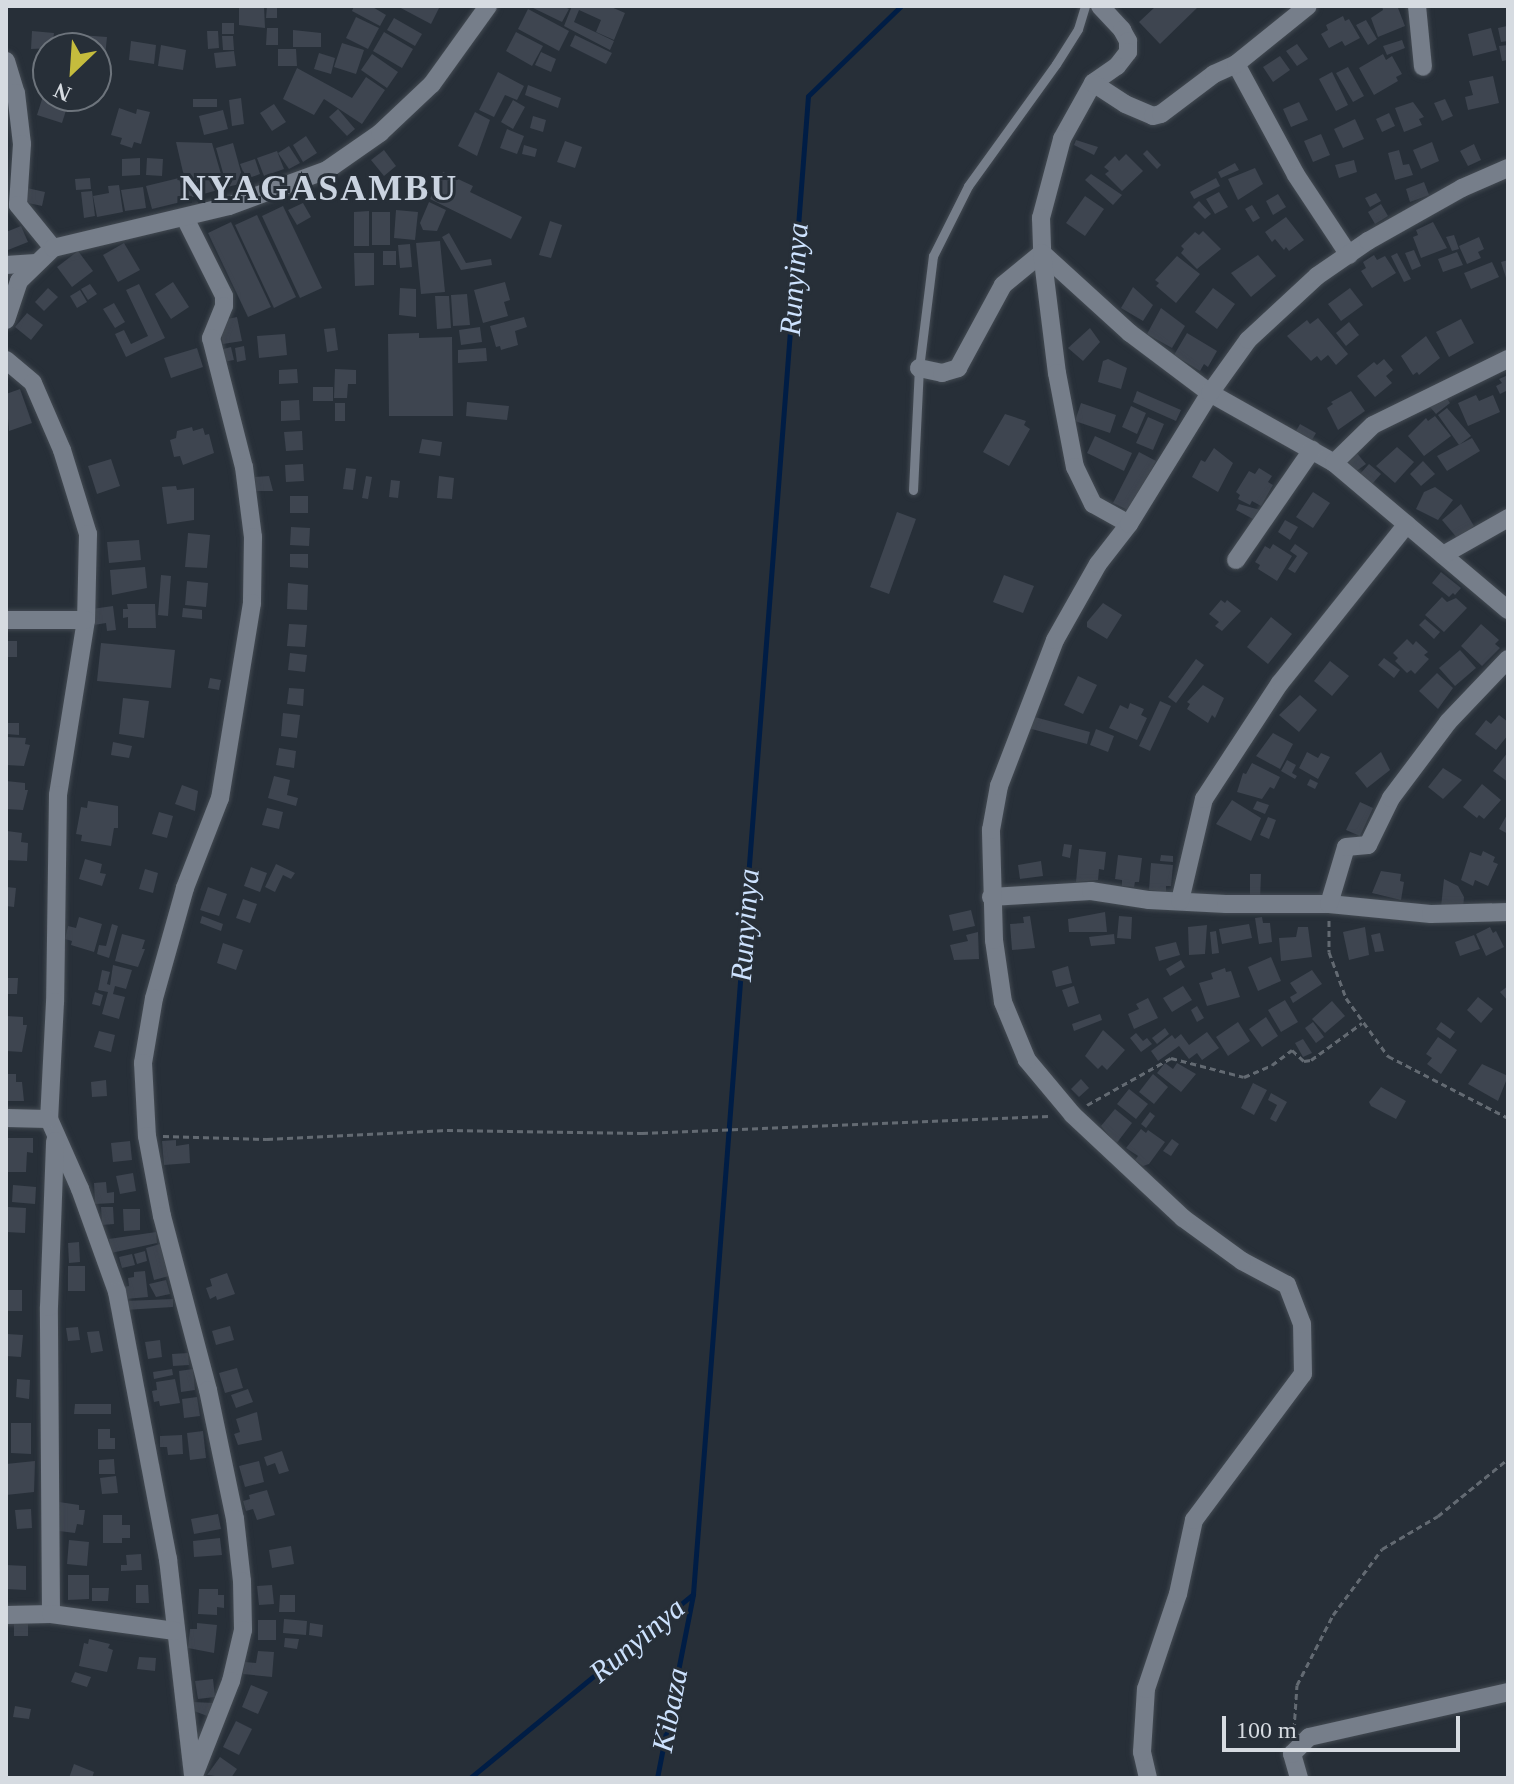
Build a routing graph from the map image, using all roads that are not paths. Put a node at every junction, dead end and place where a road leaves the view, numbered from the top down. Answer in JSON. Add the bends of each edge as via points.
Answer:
{"nodes":[{"id":1,"x":488,"y":6,"type":"edge"},
{"id":2,"x":1085,"y":6,"type":"edge"},
{"id":3,"x":1100,"y":6,"type":"edge"},
{"id":4,"x":1308,"y":6,"type":"edge"},
{"id":5,"x":1417,"y":6,"type":"edge"},
{"id":6,"x":6,"y":61,"type":"edge"},
{"id":7,"x":1236,"y":64,"type":"junction"},
{"id":8,"x":1423,"y":67,"type":"dead end"},
{"id":9,"x":1093,"y":83,"type":"junction"},
{"id":10,"x":1508,"y":168,"type":"edge"},
{"id":11,"x":185,"y":218,"type":"junction"},
{"id":12,"x":53,"y":248,"type":"junction"},
{"id":13,"x":1042,"y":253,"type":"junction"},
{"id":14,"x":1349,"y":255,"type":"junction"},
{"id":15,"x":36,"y":263,"type":"junction"},
{"id":16,"x":6,"y":265,"type":"edge"},
{"id":17,"x":6,"y":320,"type":"edge"},
{"id":18,"x":1508,"y":359,"type":"edge"},
{"id":19,"x":6,"y":360,"type":"edge"},
{"id":20,"x":919,"y":368,"type":"junction"},
{"id":21,"x":1210,"y":393,"type":"junction"},
{"id":22,"x":1312,"y":450,"type":"junction"},
{"id":23,"x":1334,"y":463,"type":"junction"},
{"id":24,"x":913,"y":490,"type":"dead end"},
{"id":25,"x":1508,"y":518,"type":"edge"},
{"id":26,"x":1129,"y":524,"type":"junction"},
{"id":27,"x":1407,"y":524,"type":"junction"},
{"id":28,"x":1443,"y":555,"type":"junction"},
{"id":29,"x":1236,"y":560,"type":"dead end"},
{"id":30,"x":1508,"y":610,"type":"edge"},
{"id":31,"x":6,"y":620,"type":"edge"},
{"id":32,"x":86,"y":620,"type":"junction"},
{"id":33,"x":1508,"y":659,"type":"edge"},
{"id":34,"x":991,"y":897,"type":"junction"},
{"id":35,"x":1180,"y":901,"type":"junction"},
{"id":36,"x":1329,"y":904,"type":"junction"},
{"id":37,"x":1508,"y":912,"type":"edge"},
{"id":38,"x":6,"y":1118,"type":"edge"},
{"id":39,"x":49,"y":1119,"type":"junction"},
{"id":40,"x":55,"y":1138,"type":"junction"},
{"id":41,"x":51,"y":1614,"type":"junction"},
{"id":42,"x":6,"y":1615,"type":"edge"},
{"id":43,"x":175,"y":1631,"type":"junction"},
{"id":44,"x":1508,"y":1692,"type":"edge"},
{"id":45,"x":193,"y":1778,"type":"edge"},
{"id":46,"x":1148,"y":1778,"type":"edge"},
{"id":47,"x":1299,"y":1778,"type":"edge"}],
"edges":[{"from":1,"to":11,"type":"street","via":[[432,84],[380,133],[327,170]]},
{"from":2,"to":20,"type":"lane","via":[[1078,29],[1056,64],[968,186],[933,256]]},
{"from":3,"to":9,"type":"street","via":[[1122,30],[1128,52]]},
{"from":4,"to":7,"type":"street"},
{"from":5,"to":8,"type":"street"},
{"from":6,"to":12,"type":"street","via":[[22,144],[18,205]]},
{"from":7,"to":9,"type":"street","via":[[1153,116]]},
{"from":7,"to":14,"type":"street","via":[[1296,175]]},
{"from":9,"to":13,"type":"street","via":[[1062,139],[1041,218]]},
{"from":10,"to":14,"type":"street","via":[[1462,188]]},
{"from":11,"to":12,"type":"street"},
{"from":11,"to":45,"type":"street","via":[[224,296],[211,338],[244,467],[253,537],[252,603],[220,798],[185,888],[154,998],[143,1063],[147,1136],[162,1216],[208,1390],[242,1581],[243,1630],[231,1681]]},
{"from":12,"to":15,"type":"street"},
{"from":13,"to":20,"type":"street","via":[[1003,285],[958,368],[942,373]]},
{"from":13,"to":21,"type":"street","via":[[1130,333]]},
{"from":13,"to":26,"type":"street","via":[[1075,467],[1093,504]]},
{"from":14,"to":21,"type":"street","via":[[1317,276],[1248,340]]},
{"from":15,"to":16,"type":"street"},
{"from":15,"to":17,"type":"street","via":[[19,281]]},
{"from":18,"to":23,"type":"street","via":[[1373,425]]},
{"from":19,"to":32,"type":"street","via":[[33,383],[62,450],[88,534]]},
{"from":20,"to":24,"type":"lane"},
{"from":21,"to":22,"type":"street"},
{"from":21,"to":26,"type":"street"},
{"from":22,"to":23,"type":"street"},
{"from":22,"to":29,"type":"street"},
{"from":23,"to":27,"type":"street"},
{"from":25,"to":28,"type":"street"},
{"from":26,"to":34,"type":"street","via":[[1098,564],[1055,640],[1014,742],[991,830]]},
{"from":27,"to":28,"type":"street"},
{"from":27,"to":35,"type":"street","via":[[1280,683],[1204,799]]},
{"from":28,"to":30,"type":"street"},
{"from":31,"to":32,"type":"street"},
{"from":32,"to":39,"type":"street","via":[[58,795]]},
{"from":33,"to":36,"type":"street","via":[[1448,722],[1391,798],[1368,845],[1346,847]]},
{"from":34,"to":35,"type":"street","via":[[1091,891]]},
{"from":34,"to":46,"type":"street","via":[[1003,1002],[1027,1060],[1073,1115],[1183,1218],[1242,1261],[1287,1285],[1302,1324],[1303,1374],[1194,1520],[1178,1594],[1146,1689],[1142,1752]]},
{"from":35,"to":36,"type":"street"},
{"from":36,"to":37,"type":"street","via":[[1431,914]]},
{"from":38,"to":39,"type":"street"},
{"from":39,"to":40,"type":"street"},
{"from":40,"to":41,"type":"street","via":[[49,1307]]},
{"from":40,"to":43,"type":"street","via":[[80,1189],[117,1292],[168,1559]]},
{"from":41,"to":42,"type":"street"},
{"from":41,"to":43,"type":"street"},
{"from":43,"to":45,"type":"street"},
{"from":44,"to":47,"type":"street","via":[[1309,1737],[1292,1754]]}]}
